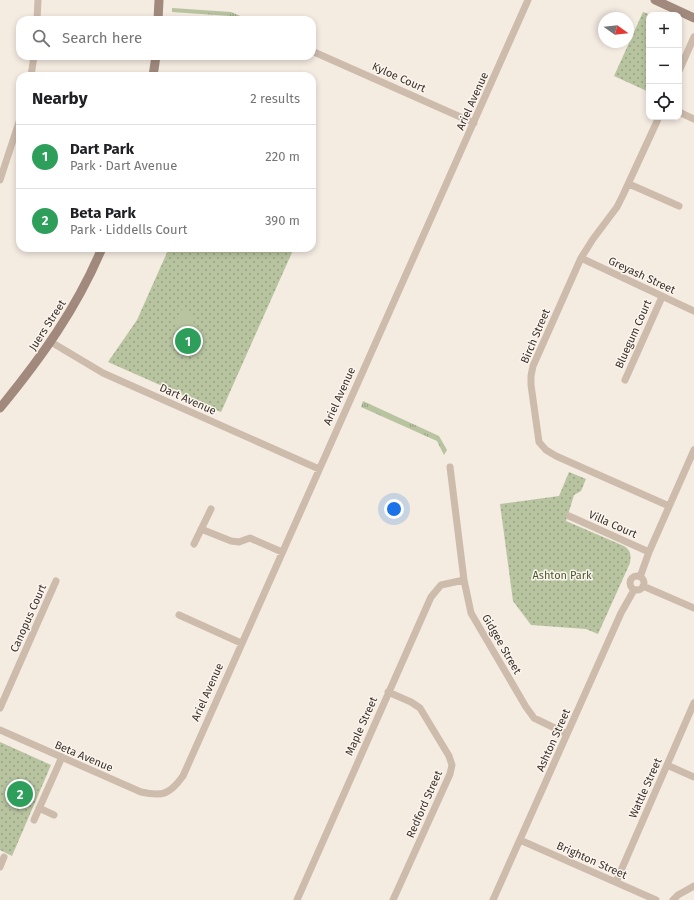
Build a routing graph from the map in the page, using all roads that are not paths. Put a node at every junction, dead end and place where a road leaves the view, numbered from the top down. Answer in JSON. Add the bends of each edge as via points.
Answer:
{"nodes":[{"id":1,"x":38,"y":0,"type":"edge"},
{"id":2,"x":159,"y":0,"type":"edge"},
{"id":3,"x":528,"y":0,"type":"edge"},
{"id":4,"x":655,"y":0,"type":"edge"},
{"id":5,"x":37,"y":16,"type":"edge"},
{"id":6,"x":158,"y":16,"type":"edge"},
{"id":7,"x":694,"y":18,"type":"edge"},
{"id":8,"x":694,"y":37,"type":"edge"},
{"id":9,"x":316,"y":53,"type":"edge"},
{"id":10,"x":33,"y":60,"type":"edge"},
{"id":11,"x":155,"y":60,"type":"edge"},
{"id":12,"x":682,"y":64,"type":"edge"},
{"id":13,"x":32,"y":72,"type":"edge"},
{"id":14,"x":154,"y":72,"type":"edge"},
{"id":15,"x":682,"y":113,"type":"edge"},
{"id":16,"x":694,"y":119,"type":"edge"},
{"id":17,"x":658,"y":120,"type":"edge"},
{"id":18,"x":474,"y":122,"type":"junction"},
{"id":19,"x":16,"y":131,"type":"edge"},
{"id":20,"x":0,"y":180,"type":"edge"},
{"id":21,"x":629,"y":184,"type":"junction"},
{"id":22,"x":679,"y":206,"type":"dead end"},
{"id":23,"x":100,"y":252,"type":"edge"},
{"id":24,"x":581,"y":258,"type":"junction"},
{"id":25,"x":662,"y":297,"type":"junction"},
{"id":26,"x":694,"y":311,"type":"edge"},
{"id":27,"x":51,"y":342,"type":"junction"},
{"id":28,"x":625,"y":380,"type":"dead end"},
{"id":29,"x":0,"y":408,"type":"edge"},
{"id":30,"x":694,"y":450,"type":"edge"},
{"id":31,"x":450,"y":467,"type":"dead end"},
{"id":32,"x":319,"y":469,"type":"junction"},
{"id":33,"x":669,"y":506,"type":"junction"},
{"id":34,"x":210,"y":509,"type":"dead end"},
{"id":35,"x":569,"y":516,"type":"dead end"},
{"id":36,"x":202,"y":529,"type":"junction"},
{"id":37,"x":194,"y":544,"type":"dead end"},
{"id":38,"x":282,"y":552,"type":"junction"},
{"id":39,"x":649,"y":552,"type":"junction"},
{"id":40,"x":640,"y":577,"type":"junction"},
{"id":41,"x":464,"y":580,"type":"junction"},
{"id":42,"x":56,"y":581,"type":"dead end"},
{"id":43,"x":644,"y":586,"type":"junction"},
{"id":44,"x":634,"y":590,"type":"junction"},
{"id":45,"x":694,"y":608,"type":"edge"},
{"id":46,"x":179,"y":615,"type":"dead end"},
{"id":47,"x":241,"y":643,"type":"junction"},
{"id":48,"x":388,"y":692,"type":"junction"},
{"id":49,"x":694,"y":703,"type":"edge"},
{"id":50,"x":0,"y":708,"type":"edge"},
{"id":51,"x":0,"y":730,"type":"edge"},
{"id":52,"x":567,"y":734,"type":"junction"},
{"id":53,"x":62,"y":758,"type":"junction"},
{"id":54,"x":666,"y":765,"type":"junction"},
{"id":55,"x":694,"y":777,"type":"edge"},
{"id":56,"x":162,"y":794,"type":"joint"},
{"id":57,"x":39,"y":808,"type":"junction"},
{"id":58,"x":54,"y":814,"type":"dead end"},
{"id":59,"x":34,"y":820,"type":"dead end"},
{"id":60,"x":520,"y":840,"type":"junction"},
{"id":61,"x":4,"y":857,"type":"dead end"},
{"id":62,"x":0,"y":867,"type":"edge"},
{"id":63,"x":616,"y":882,"type":"junction"},
{"id":64,"x":694,"y":886,"type":"edge"},
{"id":65,"x":297,"y":900,"type":"edge"},
{"id":66,"x":393,"y":900,"type":"edge"},
{"id":67,"x":493,"y":900,"type":"edge"},
{"id":68,"x":656,"y":900,"type":"edge"},
{"id":69,"x":673,"y":900,"type":"edge"}],
"edges":[{"from":1,"to":5,"type":"street"},
{"from":2,"to":6,"type":"street"},
{"from":3,"to":18,"type":"street","name":"Ariel Avenue"},
{"from":4,"to":7,"type":"street"},
{"from":8,"to":12,"type":"street"},
{"from":9,"to":18,"type":"street","name":"Kyloe Court"},
{"from":10,"to":13,"type":"street"},
{"from":11,"to":14,"type":"street"},
{"from":15,"to":16,"type":"street"},
{"from":17,"to":21,"type":"street","name":"Birch Street"},
{"from":18,"to":32,"type":"street","name":"Ariel Avenue"},
{"from":19,"to":20,"type":"street"},
{"from":21,"to":22,"type":"street"},
{"from":21,"to":24,"type":"street","name":"Birch Street","via":[[617,207]]},
{"from":23,"to":27,"type":"street","name":"Juers Street","via":[[84,288]]},
{"from":24,"to":25,"type":"street","name":"Greyash Street"},
{"from":24,"to":33,"type":"street","name":"Birch Street","via":[[531,371],[540,442],[546,450],[556,456]]},
{"from":25,"to":26,"type":"street","name":"Greyash Street"},
{"from":25,"to":28,"type":"street","name":"Bluegum Court"},
{"from":27,"to":29,"type":"street","name":"Juers Street"},
{"from":27,"to":32,"type":"street","name":"Dart Avenue","via":[[103,373]]},
{"from":30,"to":33,"type":"street"},
{"from":31,"to":41,"type":"street","name":"Gidgee Street"},
{"from":32,"to":38,"type":"street","name":"Ariel Avenue"},
{"from":33,"to":39,"type":"street"},
{"from":34,"to":36,"type":"street"},
{"from":35,"to":39,"type":"street","name":"Villa Court"},
{"from":36,"to":37,"type":"street"},
{"from":36,"to":38,"type":"street","via":[[231,541],[239,542],[250,538]]},
{"from":38,"to":47,"type":"street","name":"Ariel Avenue"},
{"from":39,"to":40,"type":"street"},
{"from":40,"to":43,"type":"street"},
{"from":40,"to":44,"type":"street","via":[[633,577],[631,580],[631,587]]},
{"from":41,"to":48,"type":"street","name":"Maple Street","via":[[441,585],[431,597]]},
{"from":41,"to":52,"type":"street","name":"Gidgee Street","via":[[471,613],[529,712],[534,718]]},
{"from":42,"to":50,"type":"street","name":"Canopus Court"},
{"from":43,"to":44,"type":"street"},
{"from":43,"to":45,"type":"street"},
{"from":44,"to":52,"type":"street","name":"Ashton Street","via":[[621,613]]},
{"from":46,"to":47,"type":"street"},
{"from":47,"to":56,"type":"street","name":"Ariel Avenue","via":[[183,776],[174,788]]},
{"from":48,"to":65,"type":"street","name":"Maple Street"},
{"from":48,"to":66,"type":"street","name":"Redford Street","via":[[420,708],[452,765]]},
{"from":49,"to":54,"type":"street","name":"Wattle Street"},
{"from":51,"to":53,"type":"street","name":"Beta Avenue"},
{"from":52,"to":60,"type":"street","name":"Ashton Street"},
{"from":53,"to":56,"type":"street","name":"Beta Avenue","via":[[141,792]]},
{"from":53,"to":57,"type":"street"},
{"from":54,"to":55,"type":"street"},
{"from":54,"to":63,"type":"street","name":"Wattle Street"},
{"from":57,"to":58,"type":"street"},
{"from":57,"to":59,"type":"street"},
{"from":60,"to":63,"type":"street","name":"Brighton Street"},
{"from":60,"to":67,"type":"street","name":"Ashton Street"},
{"from":61,"to":62,"type":"street"},
{"from":63,"to":68,"type":"street","name":"Brighton Street"},
{"from":64,"to":69,"type":"street"}]}
